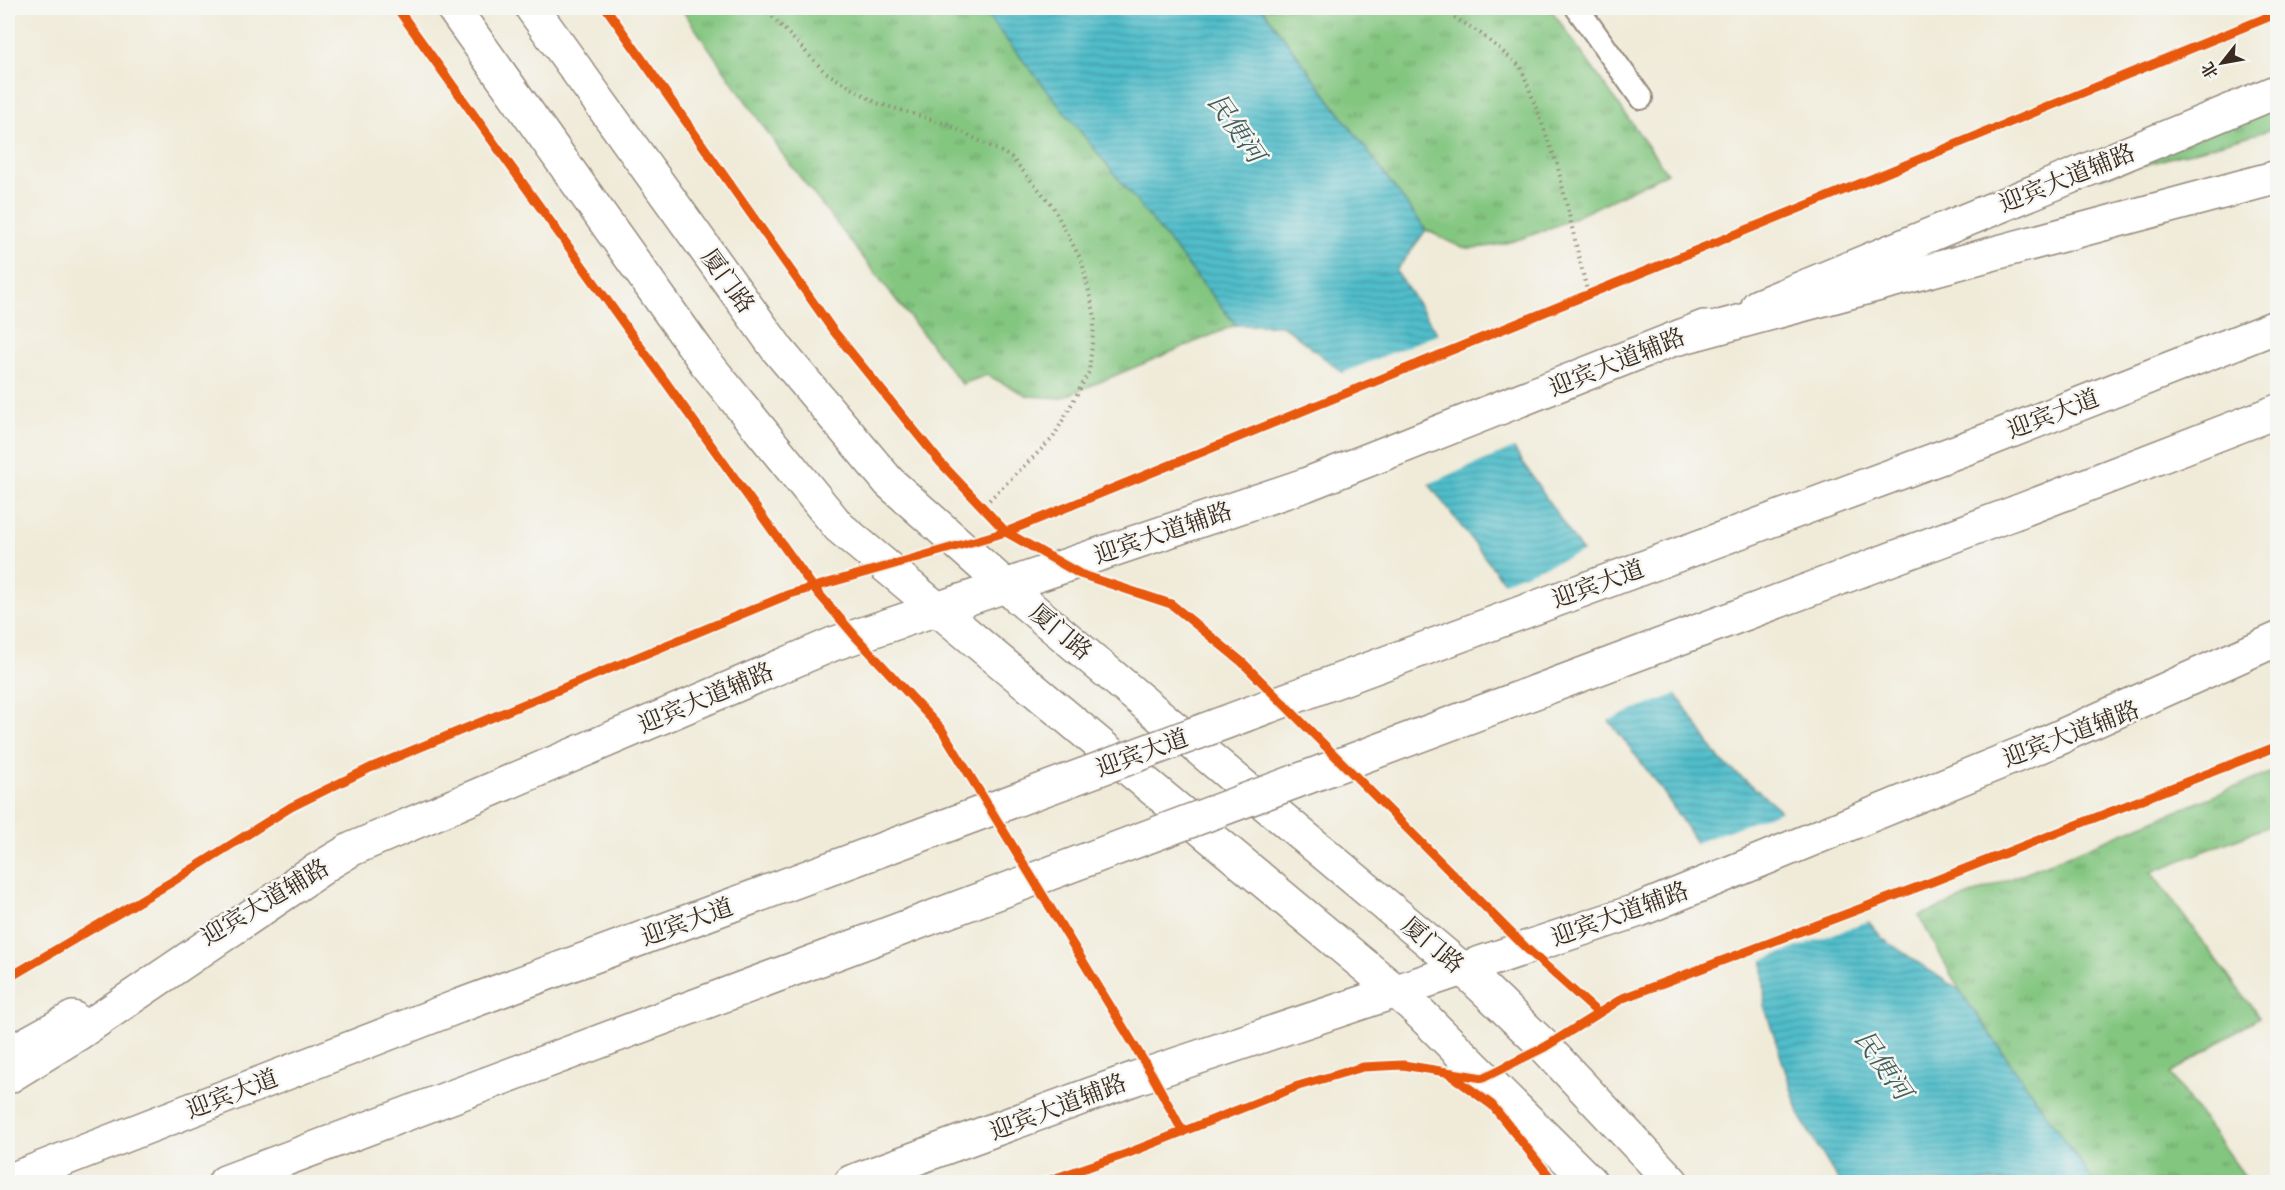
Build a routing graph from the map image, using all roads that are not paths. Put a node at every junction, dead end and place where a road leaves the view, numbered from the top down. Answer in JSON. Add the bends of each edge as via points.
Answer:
{"nodes":[{"id":1,"x":453,"y":8,"type":"edge"},
{"id":2,"x":532,"y":8,"type":"edge"},
{"id":3,"x":1577,"y":8,"type":"edge"},
{"id":4,"x":2277,"y":92,"type":"edge"},
{"id":5,"x":1641,"y":98,"type":"dead end"},
{"id":6,"x":2277,"y":177,"type":"edge"},
{"id":7,"x":2277,"y":326,"type":"edge"},
{"id":8,"x":1679,"y":338,"type":"junction"},
{"id":9,"x":2277,"y":411,"type":"edge"},
{"id":10,"x":1006,"y":586,"type":"junction"},
{"id":11,"x":935,"y":610,"type":"junction"},
{"id":12,"x":2277,"y":639,"type":"edge"},
{"id":13,"x":2277,"y":656,"type":"edge"},
{"id":14,"x":2037,"y":747,"type":"junction"},
{"id":15,"x":322,"y":867,"type":"junction"},
{"id":16,"x":1462,"y":970,"type":"junction"},
{"id":17,"x":1395,"y":992,"type":"junction"},
{"id":18,"x":8,"y":1054,"type":"edge"},
{"id":19,"x":8,"y":1077,"type":"edge"},
{"id":20,"x":8,"y":1181,"type":"edge"},
{"id":21,"x":225,"y":1182,"type":"edge"},
{"id":22,"x":850,"y":1182,"type":"edge"},
{"id":23,"x":1590,"y":1182,"type":"edge"},
{"id":24,"x":1672,"y":1182,"type":"edge"}],
"edges":[{"from":1,"to":11,"type":"main road","via":[[706,363],[839,527]]},
{"from":2,"to":10,"type":"main road","name":"厦门路","via":[[778,350],[889,482]]},
{"from":3,"to":5,"type":"lane"},
{"from":4,"to":8,"type":"main road","name":"迎宾大道辅路"},
{"from":6,"to":8,"type":"main road"},
{"from":7,"to":20,"type":"main road","name":"迎宾大道","bridge":true,"via":[[1988,440],[459,1006]]},
{"from":8,"to":10,"type":"main road","name":"迎宾大道辅路","via":[[1305,485]]},
{"from":9,"to":21,"type":"main road","bridge":true,"via":[[2018,512]]},
{"from":10,"to":11,"type":"main road","name":"迎宾大道辅路"},
{"from":10,"to":16,"type":"main road","name":"厦门路"},
{"from":11,"to":15,"type":"main road","name":"迎宾大道辅路","via":[[833,644],[352,849]]},
{"from":11,"to":17,"type":"main road"},
{"from":12,"to":14,"type":"main road"},
{"from":13,"to":14,"type":"main road","name":"迎宾大道辅路"},
{"from":14,"to":16,"type":"main road","name":"迎宾大道辅路","via":[[1638,910]]},
{"from":15,"to":18,"type":"main road","name":"迎宾大道辅路"},
{"from":15,"to":19,"type":"main road"},
{"from":16,"to":17,"type":"main road","name":"迎宾大道辅路"},
{"from":16,"to":24,"type":"main road","name":"厦门路","via":[[1545,1047]]},
{"from":17,"to":22,"type":"main road","name":"迎宾大道辅路","via":[[1136,1078]]},
{"from":17,"to":23,"type":"main road"}]}
